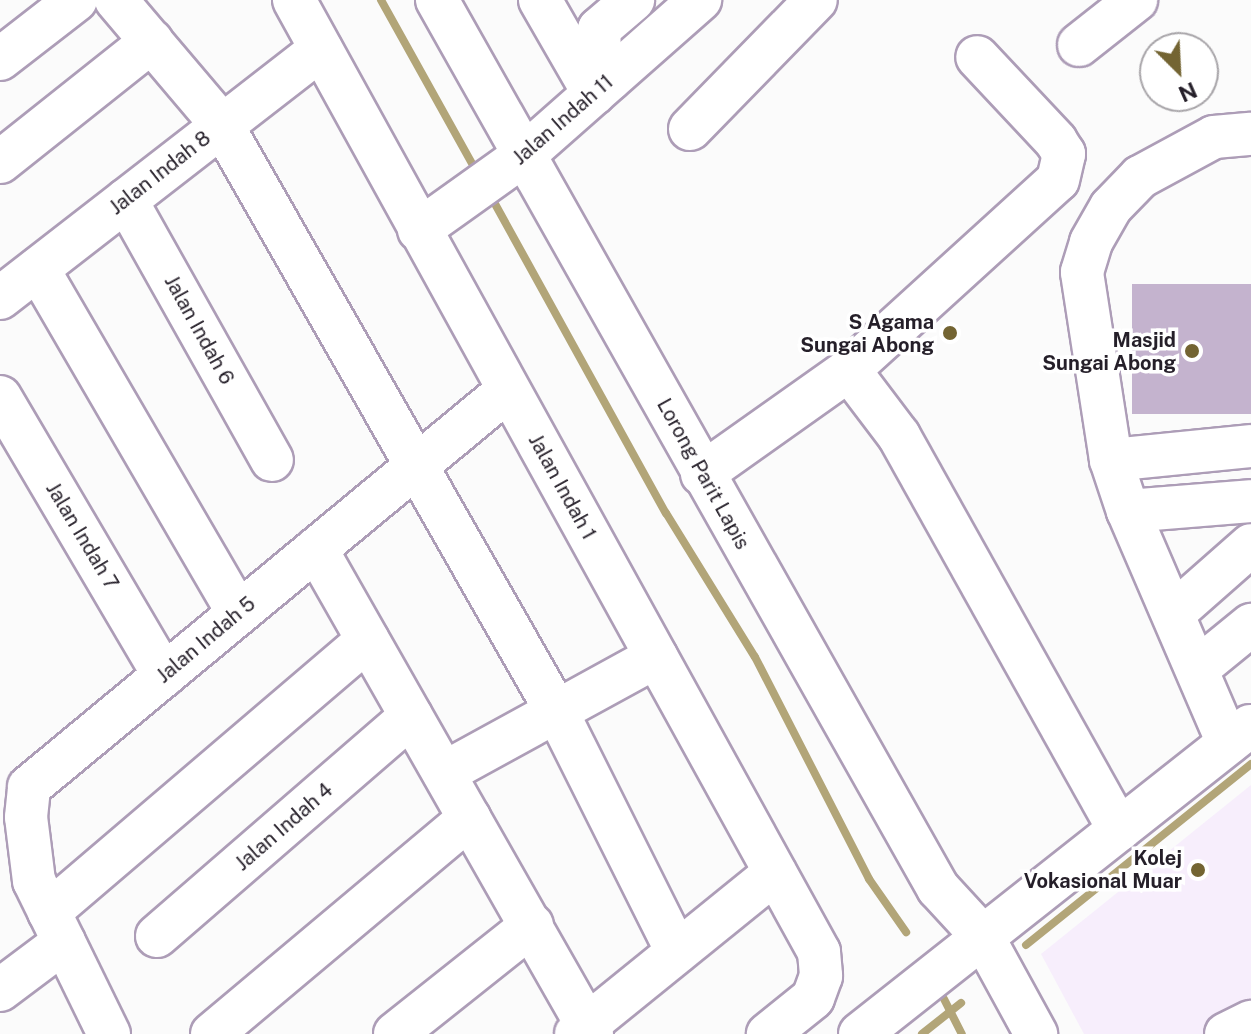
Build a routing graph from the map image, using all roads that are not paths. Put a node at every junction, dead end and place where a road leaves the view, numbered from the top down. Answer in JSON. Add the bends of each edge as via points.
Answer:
{"nodes":[{"id":1,"x":76,"y":0,"type":"edge"},
{"id":2,"x":116,"y":0,"type":"edge"},
{"id":3,"x":294,"y":0,"type":"edge"},
{"id":4,"x":437,"y":0,"type":"edge"},
{"id":5,"x":540,"y":0,"type":"edge"},
{"id":6,"x":633,"y":0,"type":"edge"},
{"id":7,"x":700,"y":0,"type":"edge"},
{"id":8,"x":816,"y":0,"type":"edge"},
{"id":9,"x":1136,"y":0,"type":"edge"},
{"id":10,"x":152,"y":41,"type":"junction"},
{"id":11,"x":1079,"y":45,"type":"dead end"},
{"id":12,"x":321,"y":49,"type":"junction"},
{"id":13,"x":977,"y":57,"type":"dead end"},
{"id":14,"x":0,"y":59,"type":"edge"},
{"id":15,"x":602,"y":87,"type":"junction"},
{"id":16,"x":222,"y":125,"type":"junction"},
{"id":17,"x":690,"y":129,"type":"dead end"},
{"id":18,"x":1251,"y":134,"type":"edge"},
{"id":19,"x":0,"y":162,"type":"edge"},
{"id":20,"x":514,"y":163,"type":"junction"},
{"id":21,"x":126,"y":200,"type":"junction"},
{"id":22,"x":419,"y":230,"type":"junction"},
{"id":23,"x":38,"y":269,"type":"junction"},
{"id":24,"x":0,"y":298,"type":"edge"},
{"id":25,"x":849,"y":370,"type":"junction"},
{"id":26,"x":508,"y":390,"type":"junction"},
{"id":27,"x":0,"y":397,"type":"edge"},
{"id":28,"x":1251,"y":446,"type":"edge"},
{"id":29,"x":272,"y":460,"type":"dead end"},
{"id":30,"x":1111,"y":460,"type":"junction"},
{"id":31,"x":419,"y":463,"type":"junction"},
{"id":32,"x":702,"y":474,"type":"junction"},
{"id":33,"x":1251,"y":501,"type":"edge"},
{"id":34,"x":1128,"y":511,"type":"junction"},
{"id":35,"x":1251,"y":545,"type":"edge"},
{"id":36,"x":316,"y":549,"type":"junction"},
{"id":37,"x":1175,"y":612,"type":"junction"},
{"id":38,"x":238,"y":613,"type":"junction"},
{"id":39,"x":1251,"y":625,"type":"edge"},
{"id":40,"x":368,"y":640,"type":"junction"},
{"id":41,"x":656,"y":657,"type":"junction"},
{"id":42,"x":1197,"y":669,"type":"junction"},
{"id":43,"x":164,"y":675,"type":"junction"},
{"id":44,"x":558,"y":714,"type":"junction"},
{"id":45,"x":411,"y":716,"type":"junction"},
{"id":46,"x":1240,"y":734,"type":"edge"},
{"id":47,"x":444,"y":773,"type":"junction"},
{"id":48,"x":469,"y":818,"type":"junction"},
{"id":49,"x":1119,"y":830,"type":"junction"},
{"id":50,"x":775,"y":873,"type":"junction"},
{"id":51,"x":532,"y":925,"type":"junction"},
{"id":52,"x":57,"y":927,"type":"junction"},
{"id":53,"x":157,"y":936,"type":"dead end"},
{"id":54,"x":983,"y":937,"type":"junction"},
{"id":55,"x":677,"y":952,"type":"junction"},
{"id":56,"x":0,"y":990,"type":"edge"},
{"id":57,"x":1251,"y":1022,"type":"edge"},
{"id":58,"x":585,"y":1031,"type":"edge"},
{"id":59,"x":109,"y":1034,"type":"edge"},
{"id":60,"x":212,"y":1034,"type":"edge"},
{"id":61,"x":395,"y":1034,"type":"edge"},
{"id":62,"x":768,"y":1034,"type":"edge"},
{"id":63,"x":860,"y":1034,"type":"edge"},
{"id":64,"x":1036,"y":1034,"type":"edge"},
{"id":65,"x":1226,"y":1034,"type":"edge"}],
"edges":[{"from":1,"to":14,"type":"street"},
{"from":2,"to":10,"type":"street"},
{"from":3,"to":12,"type":"street","name":"Jalan Indah 1"},
{"from":4,"to":20,"type":"street","name":"Lorong Parit Lapis"},
{"from":5,"to":15,"type":"street"},
{"from":6,"to":15,"type":"street","via":[[599,29]]},
{"from":7,"to":15,"type":"street","name":"Jalan Indah 11"},
{"from":8,"to":17,"type":"street"},
{"from":9,"to":11,"type":"street"},
{"from":10,"to":16,"type":"street"},
{"from":10,"to":19,"type":"street"},
{"from":12,"to":16,"type":"street","name":"Jalan Indah 8"},
{"from":12,"to":22,"type":"street","name":"Jalan Indah 1"},
{"from":13,"to":25,"type":"street","via":[[1056,141],[1064,154],[1058,180]]},
{"from":15,"to":20,"type":"street","name":"Jalan Indah 11"},
{"from":16,"to":21,"type":"street","name":"Jalan Indah 8"},
{"from":16,"to":31,"type":"street"},
{"from":18,"to":30,"type":"street","via":[[1214,137],[1140,177],[1111,207],[1091,242],[1082,272]]},
{"from":20,"to":22,"type":"street","name":"Jalan Indah 11"},
{"from":20,"to":32,"type":"street","name":"Lorong Parit Lapis"},
{"from":21,"to":23,"type":"street","name":"Jalan Indah 8"},
{"from":21,"to":29,"type":"street","name":"Jalan Indah 6"},
{"from":22,"to":26,"type":"street","name":"Jalan Indah 1"},
{"from":23,"to":24,"type":"street","name":"Jalan Indah 8"},
{"from":23,"to":38,"type":"street"},
{"from":25,"to":32,"type":"street"},
{"from":25,"to":49,"type":"street","via":[[899,436]]},
{"from":26,"to":31,"type":"street","name":"Jalan Indah 5"},
{"from":26,"to":41,"type":"street","name":"Jalan Indah 1"},
{"from":27,"to":43,"type":"street","name":"Jalan Indah 7"},
{"from":28,"to":30,"type":"street"},
{"from":30,"to":34,"type":"street"},
{"from":31,"to":36,"type":"street","name":"Jalan Indah 5"},
{"from":31,"to":44,"type":"street"},
{"from":32,"to":54,"type":"street","name":"Lorong Parit Lapis","via":[[938,888]]},
{"from":33,"to":34,"type":"street"},
{"from":34,"to":37,"type":"street"},
{"from":35,"to":37,"type":"street"},
{"from":36,"to":38,"type":"street","name":"Jalan Indah 5"},
{"from":36,"to":40,"type":"street"},
{"from":37,"to":42,"type":"street"},
{"from":38,"to":43,"type":"street","name":"Jalan Indah 5"},
{"from":39,"to":42,"type":"street"},
{"from":40,"to":45,"type":"street"},
{"from":40,"to":52,"type":"street"},
{"from":41,"to":44,"type":"street"},
{"from":41,"to":50,"type":"street","name":"Jalan Indah 1"},
{"from":42,"to":46,"type":"street"},
{"from":43,"to":52,"type":"street","name":"Jalan Indah 5","via":[[29,787],[28,850],[34,881]]},
{"from":44,"to":47,"type":"street"},
{"from":44,"to":55,"type":"street"},
{"from":45,"to":47,"type":"street"},
{"from":45,"to":53,"type":"street","name":"Jalan Indah 4"},
{"from":46,"to":49,"type":"street"},
{"from":47,"to":48,"type":"street"},
{"from":48,"to":51,"type":"street"},
{"from":48,"to":60,"type":"street"},
{"from":49,"to":54,"type":"street"},
{"from":50,"to":55,"type":"street"},
{"from":50,"to":62,"type":"street","name":"Jalan Indah 1","via":[[819,952],[821,976],[813,998]]},
{"from":51,"to":58,"type":"street"},
{"from":51,"to":61,"type":"street"},
{"from":52,"to":56,"type":"street"},
{"from":52,"to":59,"type":"street","name":"Jalan Indah 5"},
{"from":54,"to":63,"type":"street"},
{"from":54,"to":64,"type":"street","name":"Lorong Parit Lapis"},
{"from":55,"to":58,"type":"street"},
{"from":57,"to":65,"type":"street"}]}
